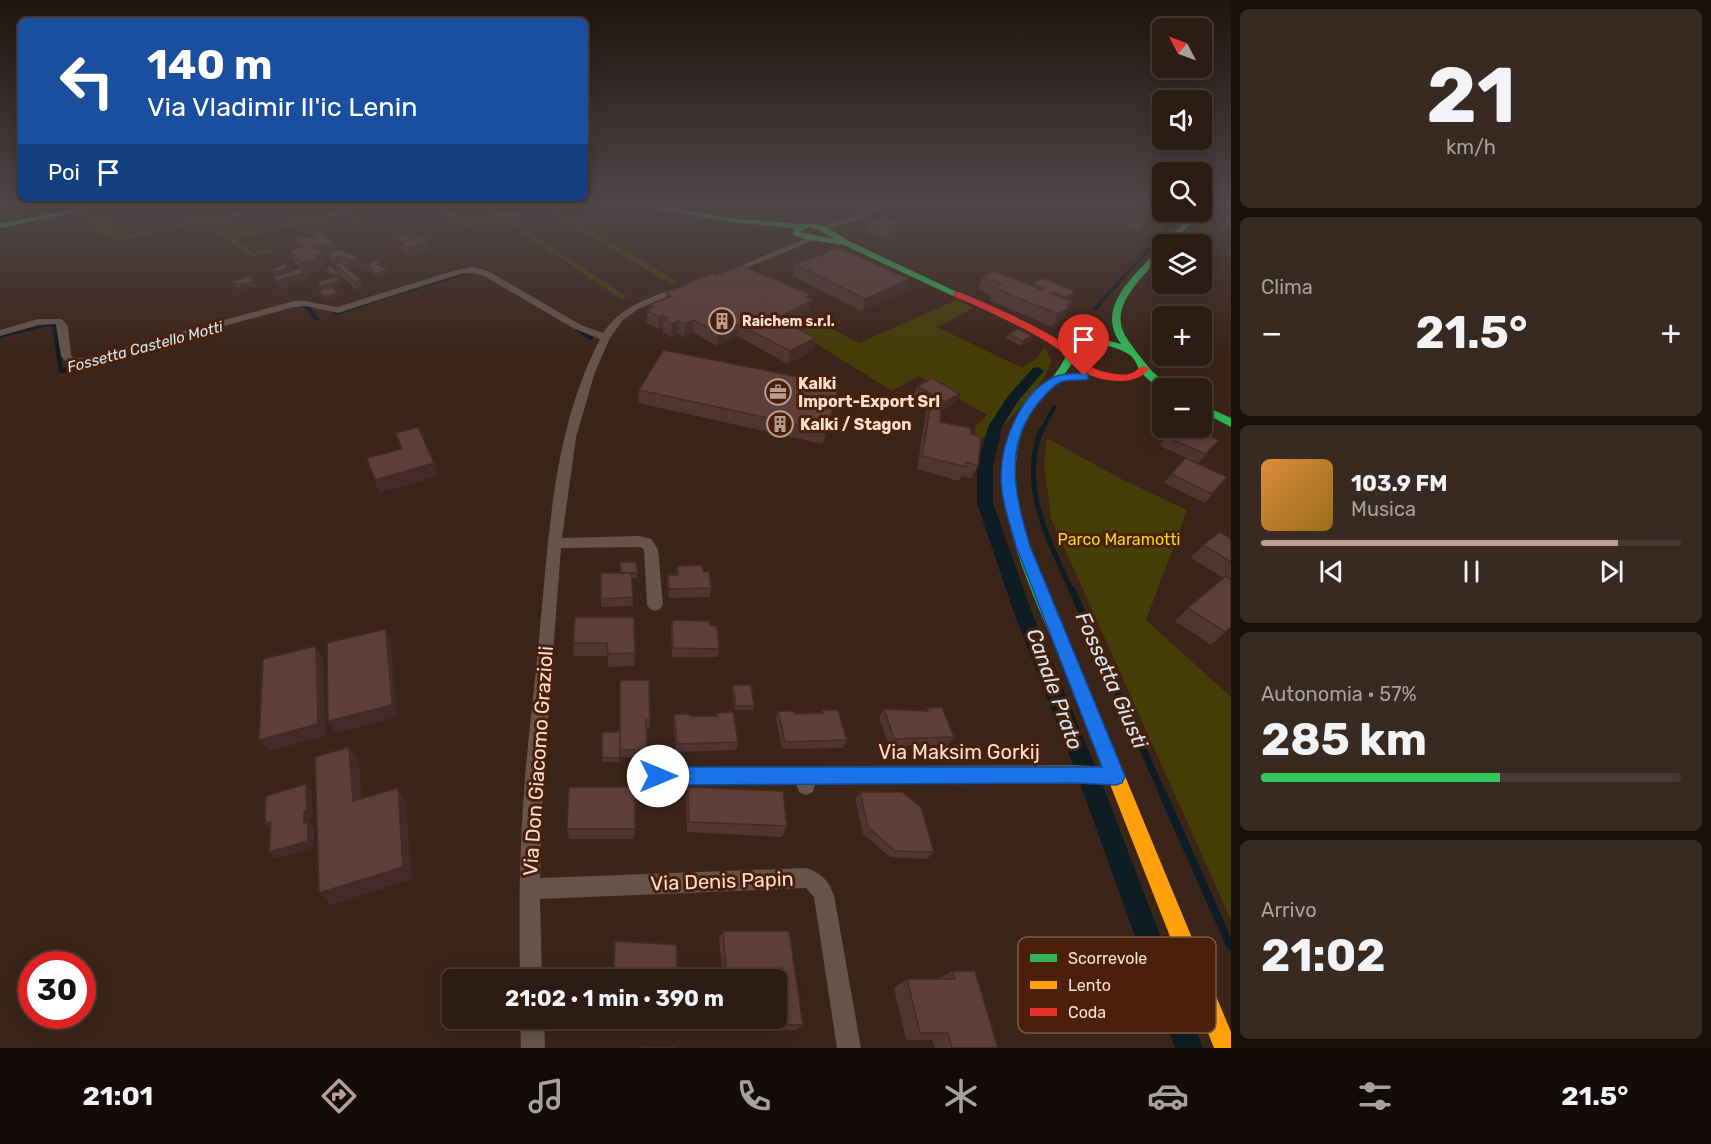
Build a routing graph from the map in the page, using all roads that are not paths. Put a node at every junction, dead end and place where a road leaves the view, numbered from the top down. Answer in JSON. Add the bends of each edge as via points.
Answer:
{"nodes":[{"id":1,"x":780,"y":253,"type":"edge"},
{"id":2,"x":868,"y":253,"type":"edge"},
{"id":3,"x":1152,"y":263,"type":"edge"},
{"id":4,"x":718,"y":276,"type":"edge"},
{"id":5,"x":700,"y":282,"type":"edge"},
{"id":6,"x":1114,"y":325,"type":"junction"},
{"id":7,"x":1027,"y":326,"type":"junction"},
{"id":8,"x":0,"y":333,"type":"edge"},
{"id":9,"x":606,"y":337,"type":"junction"},
{"id":10,"x":1080,"y":341,"type":"junction"},
{"id":11,"x":1097,"y":341,"type":"junction"},
{"id":12,"x":1133,"y":353,"type":"junction"},
{"id":13,"x":1068,"y":355,"type":"junction"},
{"id":14,"x":1144,"y":369,"type":"junction"},
{"id":15,"x":1105,"y":376,"type":"junction"},
{"id":16,"x":1123,"y":378,"type":"junction"},
{"id":17,"x":1153,"y":378,"type":"edge"},
{"id":18,"x":1057,"y":379,"type":"junction"},
{"id":19,"x":1152,"y":386,"type":"edge"},
{"id":20,"x":1212,"y":413,"type":"edge"},
{"id":21,"x":1231,"y":423,"type":"edge"},
{"id":22,"x":554,"y":543,"type":"junction"},
{"id":23,"x":655,"y":605,"type":"dead end"},
{"id":24,"x":658,"y":776,"type":"dead end"},
{"id":25,"x":1116,"y":776,"type":"junction"},
{"id":26,"x":529,"y":889,"type":"junction"},
{"id":27,"x":1181,"y":937,"type":"edge"},
{"id":28,"x":531,"y":969,"type":"edge"},
{"id":29,"x":1216,"y":1023,"type":"edge"},
{"id":30,"x":532,"y":1029,"type":"edge"},
{"id":31,"x":533,"y":1048,"type":"edge"},
{"id":32,"x":849,"y":1048,"type":"edge"},
{"id":33,"x":1226,"y":1048,"type":"edge"}],
"edges":[{"from":1,"to":4,"type":"street"},
{"from":2,"to":7,"type":"main road"},
{"from":3,"to":6,"type":"main road","via":[[1119,302]]},
{"from":5,"to":9,"type":"street","name":"Via Don Giacomo Grazioli","via":[[634,308],[613,325]]},
{"from":6,"to":11,"type":"main road"},
{"from":6,"to":12,"type":"main road"},
{"from":7,"to":10,"type":"main road"},
{"from":7,"to":13,"type":"main road"},
{"from":8,"to":9,"type":"street","via":[[38,322],[59,321],[68,358],[85,361],[294,304],[308,302],[338,310],[475,270],[578,327]]},
{"from":9,"to":22,"type":"street","name":"Via Don Giacomo Grazioli","via":[[569,432]]},
{"from":10,"to":11,"type":"main road"},
{"from":10,"to":13,"type":"main road","via":[[1068,347]]},
{"from":11,"to":12,"type":"main road"},
{"from":12,"to":14,"type":"main road"},
{"from":13,"to":15,"type":"main road","via":[[1084,369]]},
{"from":13,"to":18,"type":"main road"},
{"from":14,"to":16,"type":"main road","via":[[1141,374]]},
{"from":14,"to":17,"type":"main road"},
{"from":15,"to":16,"type":"main road"},
{"from":15,"to":18,"type":"main road"},
{"from":16,"to":19,"type":"main road"},
{"from":18,"to":25,"type":"main road","via":[[1027,408],[1013,439],[1009,492],[1023,546]]},
{"from":20,"to":21,"type":"main road"},
{"from":22,"to":23,"type":"street","via":[[646,543],[651,549]]},
{"from":22,"to":26,"type":"street","name":"Via Don Giacomo Grazioli"},
{"from":24,"to":25,"type":"street","name":"Via Maksim Gorkij","via":[[805,781]]},
{"from":25,"to":27,"type":"main road"},
{"from":26,"to":28,"type":"street","name":"Via Don Giacomo Grazioli"},
{"from":26,"to":32,"type":"street","name":"Via Denis Papin","via":[[813,880],[824,895]]},
{"from":29,"to":33,"type":"main road"},
{"from":30,"to":31,"type":"street"}]}
